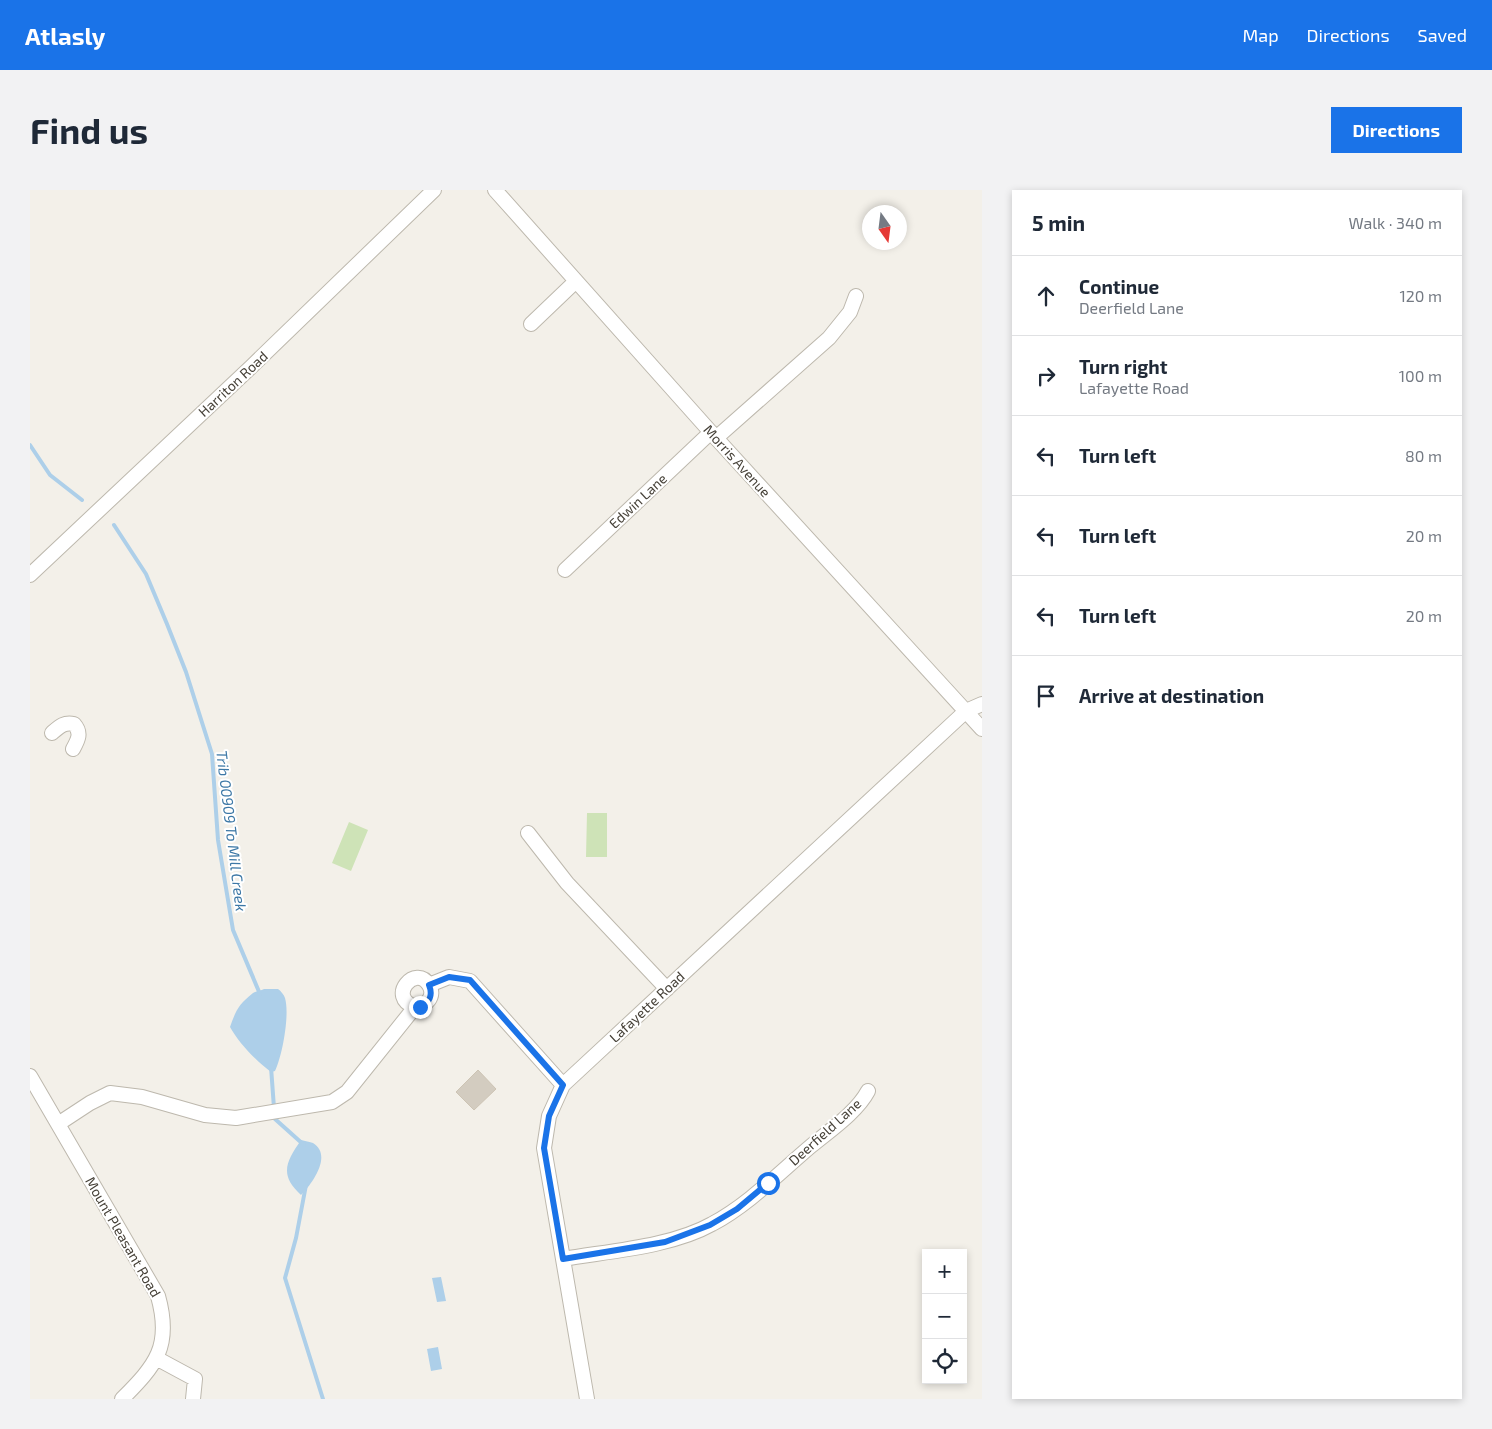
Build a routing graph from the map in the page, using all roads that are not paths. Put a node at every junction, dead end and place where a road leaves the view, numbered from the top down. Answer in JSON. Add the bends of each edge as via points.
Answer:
{"nodes":[{"id":1,"x":434,"y":190,"type":"edge"},
{"id":2,"x":495,"y":190,"type":"edge"},
{"id":3,"x":576,"y":281,"type":"junction"},
{"id":4,"x":856,"y":296,"type":"dead end"},
{"id":5,"x":531,"y":324,"type":"dead end"},
{"id":6,"x":713,"y":435,"type":"junction"},
{"id":7,"x":565,"y":570,"type":"dead end"},
{"id":8,"x":30,"y":575,"type":"edge"},
{"id":9,"x":982,"y":704,"type":"edge"},
{"id":10,"x":966,"y":712,"type":"junction"},
{"id":11,"x":982,"y":729,"type":"edge"},
{"id":12,"x":52,"y":733,"type":"dead end"},
{"id":13,"x":73,"y":749,"type":"dead end"},
{"id":14,"x":528,"y":833,"type":"dead end"},
{"id":15,"x":429,"y":985,"type":"junction"},
{"id":16,"x":667,"y":989,"type":"junction"},
{"id":17,"x":415,"y":1007,"type":"junction"},
{"id":18,"x":30,"y":1076,"type":"edge"},
{"id":19,"x":563,"y":1085,"type":"junction"},
{"id":20,"x":868,"y":1091,"type":"dead end"},
{"id":21,"x":58,"y":1124,"type":"junction"},
{"id":22,"x":563,"y":1259,"type":"junction"},
{"id":23,"x":156,"y":1358,"type":"junction"},
{"id":24,"x":122,"y":1399,"type":"edge"},
{"id":25,"x":193,"y":1399,"type":"edge"},
{"id":26,"x":588,"y":1399,"type":"edge"}],
"edges":[{"from":1,"to":8,"type":"street","name":"Harriton Road"},
{"from":2,"to":3,"type":"street","name":"Morris Avenue"},
{"from":3,"to":5,"type":"street"},
{"from":3,"to":6,"type":"street","name":"Morris Avenue"},
{"from":4,"to":6,"type":"street","name":"Edwin Lane","via":[[850,312],[829,338]]},
{"from":6,"to":7,"type":"street","name":"Edwin Lane"},
{"from":6,"to":10,"type":"street","name":"Morris Avenue"},
{"from":9,"to":10,"type":"street","name":"Lafayette Road"},
{"from":10,"to":11,"type":"street","name":"Morris Avenue"},
{"from":10,"to":16,"type":"street","name":"Lafayette Road"},
{"from":12,"to":13,"type":"street","via":[[60,725],[74,724],[79,734]]},
{"from":14,"to":16,"type":"street","via":[[567,883]]},
{"from":15,"to":17,"type":"street","via":[[430,998],[424,1005]]},
{"from":15,"to":17,"type":"street","via":[[417,978],[405,985],[404,999]]},
{"from":15,"to":19,"type":"street","via":[[449,977],[470,980]]},
{"from":16,"to":19,"type":"street","name":"Lafayette Road"},
{"from":17,"to":21,"type":"street","via":[[347,1092],[332,1102],[236,1118],[205,1115],[110,1093],[90,1102]]},
{"from":18,"to":21,"type":"street","name":"Mount Pleasant Road"},
{"from":19,"to":22,"type":"street","name":"Lafayette Road","via":[[549,1116],[544,1148]]},
{"from":20,"to":22,"type":"street","name":"Deerfield Lane","via":[[863,1101],[737,1209],[710,1225],[665,1242]]},
{"from":21,"to":23,"type":"street","name":"Mount Pleasant Road","via":[[158,1296],[163,1334]]},
{"from":22,"to":26,"type":"street","name":"Lafayette Road"},
{"from":23,"to":24,"type":"street","name":"Mount Pleasant Road"},
{"from":23,"to":25,"type":"street","via":[[195,1379]]}]}
